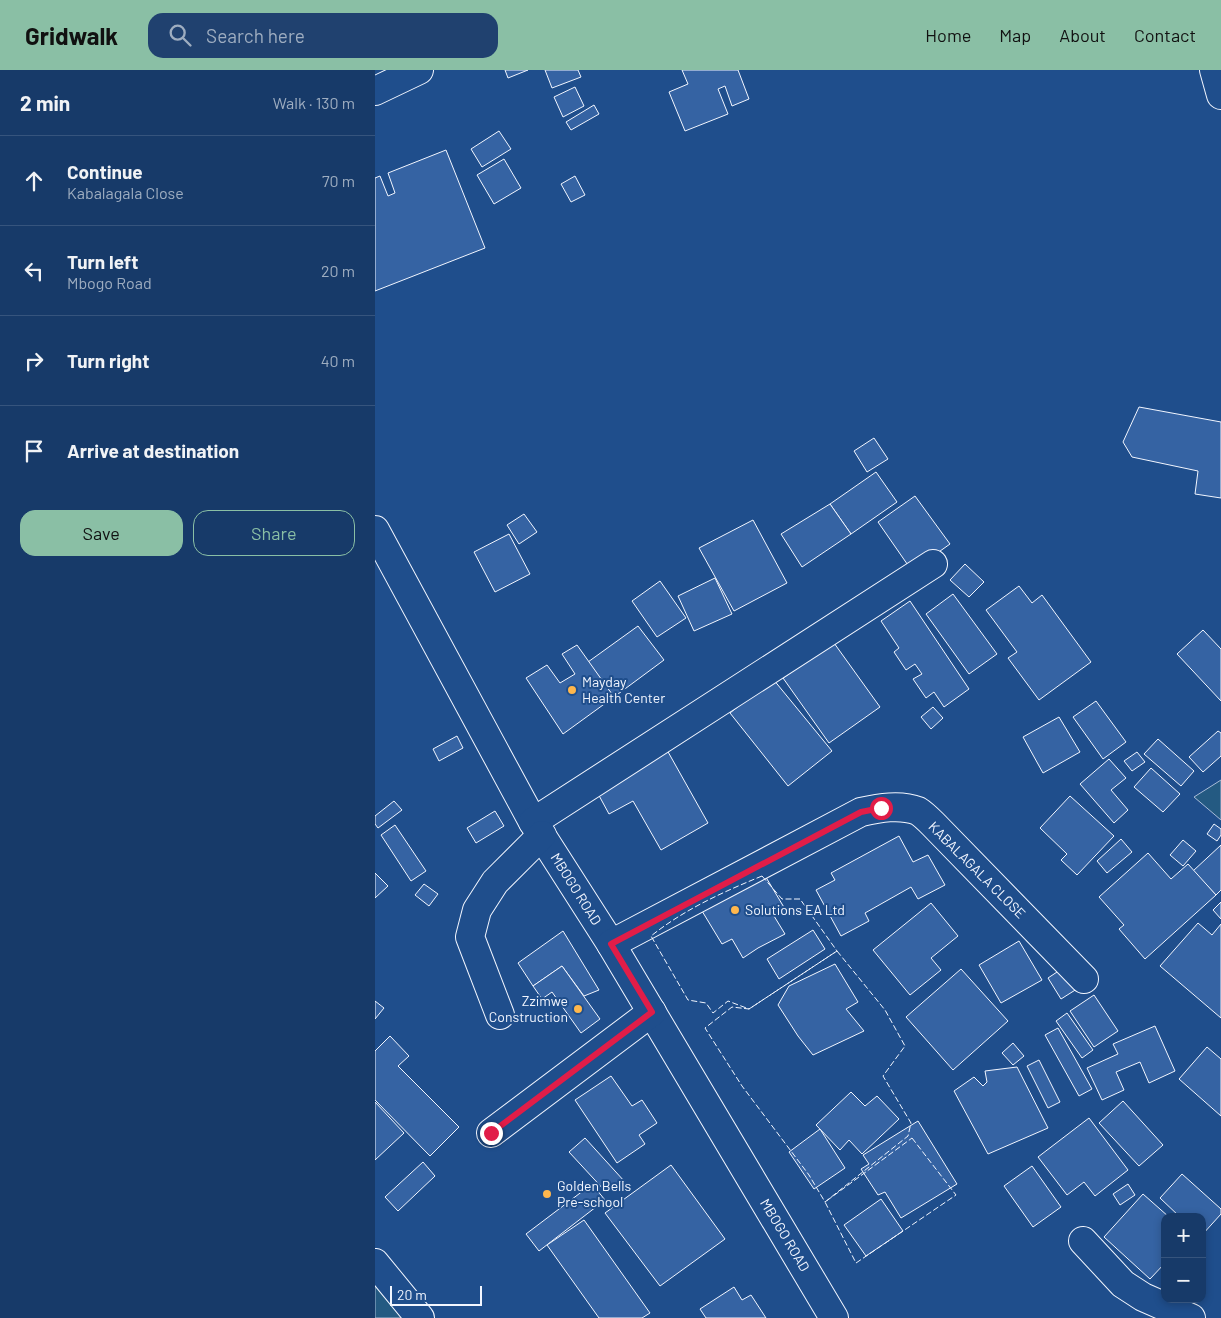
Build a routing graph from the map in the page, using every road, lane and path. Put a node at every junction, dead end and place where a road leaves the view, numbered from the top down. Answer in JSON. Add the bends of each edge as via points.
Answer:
{"nodes":[{"id":1,"x":419,"y":70,"type":"edge"},
{"id":2,"x":1214,"y":70,"type":"edge"},
{"id":3,"x":375,"y":91,"type":"edge"},
{"id":4,"x":1221,"y":95,"type":"edge"},
{"id":5,"x":375,"y":530,"type":"edge"},
{"id":6,"x":933,"y":564,"type":"dead end"},
{"id":7,"x":383,"y":565,"type":"edge"},
{"id":8,"x":537,"y":828,"type":"junction"},
{"id":9,"x":611,"y":944,"type":"junction"},
{"id":10,"x":1084,"y":979,"type":"dead end"},
{"id":11,"x":652,"y":1012,"type":"junction"},
{"id":12,"x":500,"y":1015,"type":"dead end"},
{"id":13,"x":491,"y":1133,"type":"dead end"},
{"id":14,"x":1083,"y":1241,"type":"dead end"},
{"id":15,"x":375,"y":1263,"type":"edge"},
{"id":16,"x":420,"y":1318,"type":"edge"},
{"id":17,"x":834,"y":1318,"type":"edge"},
{"id":18,"x":1191,"y":1318,"type":"edge"}],
"edges":[{"from":1,"to":3,"type":"street"},
{"from":2,"to":4,"type":"street"},
{"from":5,"to":7,"type":"street","name":"MBOGO ROAD"},
{"from":6,"to":8,"type":"street"},
{"from":7,"to":8,"type":"street","name":"MBOGO ROAD"},
{"from":8,"to":9,"type":"street","name":"MBOGO ROAD"},
{"from":8,"to":12,"type":"street","via":[[477,910],[470,937]]},
{"from":9,"to":10,"type":"street","name":"KABALAGALA CLOSE","via":[[861,812],[893,807],[918,812],[933,824]]},
{"from":9,"to":11,"type":"street","name":"MBOGO ROAD"},
{"from":11,"to":13,"type":"street"},
{"from":11,"to":17,"type":"street","name":"MBOGO ROAD"},
{"from":14,"to":18,"type":"street","via":[[1123,1284]]},
{"from":15,"to":16,"type":"street"}]}
